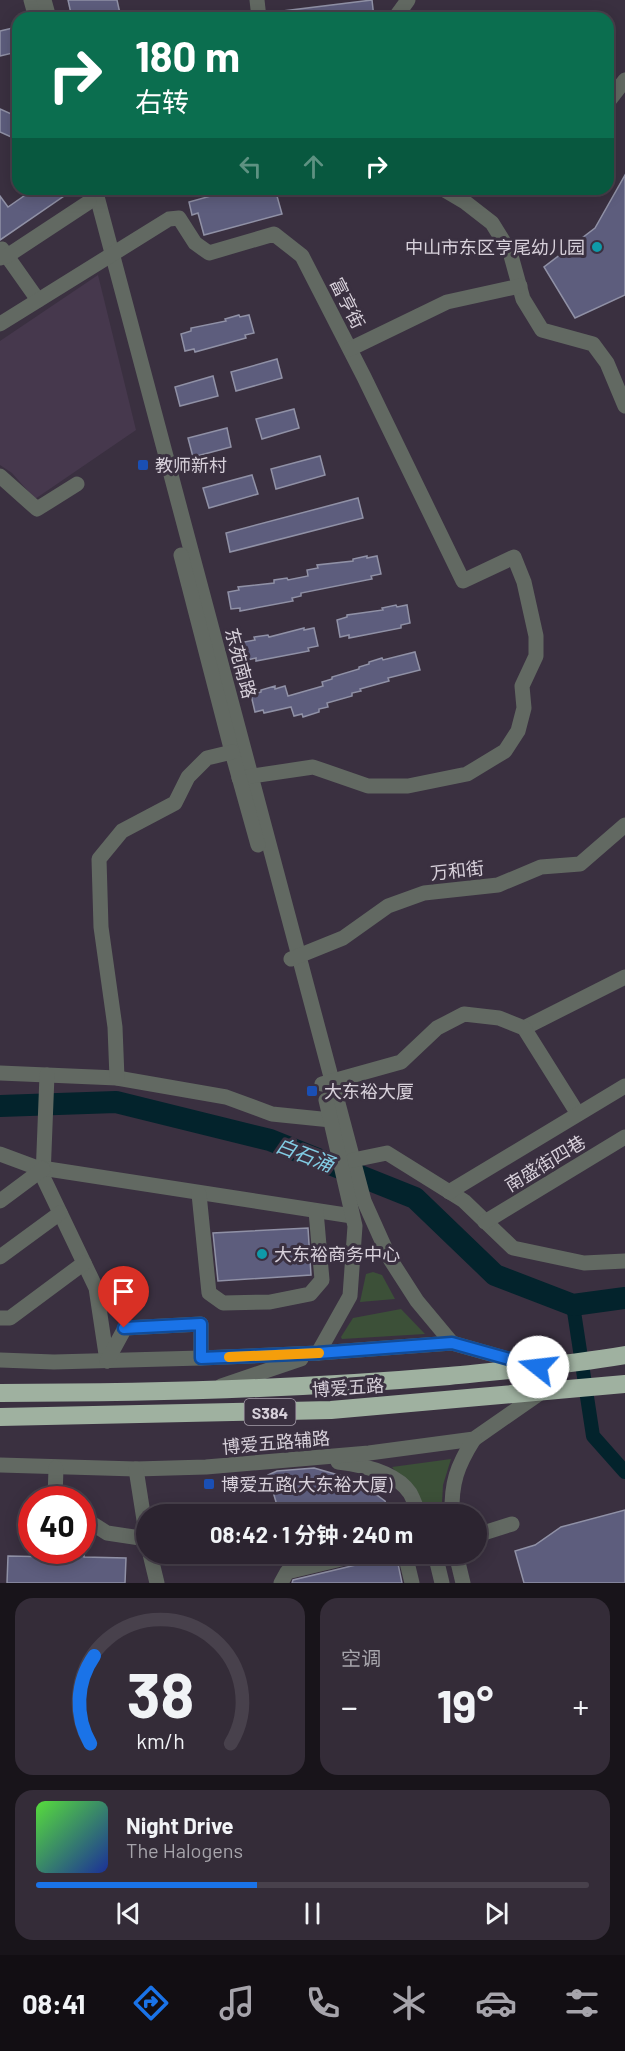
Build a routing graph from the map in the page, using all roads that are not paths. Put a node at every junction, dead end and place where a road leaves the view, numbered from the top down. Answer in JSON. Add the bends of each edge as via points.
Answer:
{"nodes":[{"id":1,"x":625,"y":80,"type":"edge"},
{"id":2,"x":614,"y":94,"type":"edge"},
{"id":3,"x":87,"y":195,"type":"edge"},
{"id":4,"x":90,"y":195,"type":"edge"},
{"id":5,"x":91,"y":195,"type":"edge"},
{"id":6,"x":453,"y":195,"type":"edge"},
{"id":7,"x":2,"y":254,"type":"edge"},
{"id":8,"x":105,"y":258,"type":"junction"},
{"id":9,"x":520,"y":286,"type":"junction"},
{"id":10,"x":38,"y":300,"type":"junction"},
{"id":11,"x":0,"y":324,"type":"edge"},
{"id":12,"x":350,"y":349,"type":"junction"},
{"id":13,"x":625,"y":406,"type":"edge"},
{"id":14,"x":0,"y":476,"type":"edge"},
{"id":15,"x":77,"y":484,"type":"dead end"},
{"id":16,"x":232,"y":752,"type":"junction"},
{"id":17,"x":245,"y":777,"type":"junction"},
{"id":18,"x":625,"y":825,"type":"edge"},
{"id":19,"x":295,"y":957,"type":"junction"},
{"id":20,"x":625,"y":977,"type":"edge"},
{"id":21,"x":524,"y":1028,"type":"junction"},
{"id":22,"x":0,"y":1073,"type":"edge"},
{"id":23,"x":47,"y":1075,"type":"junction"},
{"id":24,"x":117,"y":1078,"type":"junction"},
{"id":25,"x":327,"y":1082,"type":"junction"},
{"id":26,"x":625,"y":1086,"type":"edge"},
{"id":27,"x":578,"y":1114,"type":"junction"},
{"id":28,"x":331,"y":1120,"type":"junction"},
{"id":29,"x":625,"y":1137,"type":"edge"},
{"id":30,"x":346,"y":1150,"type":"junction"},
{"id":31,"x":0,"y":1154,"type":"edge"},
{"id":32,"x":43,"y":1169,"type":"junction"},
{"id":33,"x":449,"y":1192,"type":"junction"},
{"id":34,"x":199,"y":1194,"type":"junction"},
{"id":35,"x":0,"y":1201,"type":"edge"},
{"id":36,"x":351,"y":1210,"type":"junction"},
{"id":37,"x":316,"y":1211,"type":"junction"},
{"id":38,"x":60,"y":1213,"type":"junction"},
{"id":39,"x":485,"y":1222,"type":"junction"},
{"id":40,"x":0,"y":1257,"type":"edge"},
{"id":41,"x":625,"y":1261,"type":"edge"},
{"id":42,"x":84,"y":1263,"type":"junction"},
{"id":43,"x":0,"y":1318,"type":"edge"},
{"id":44,"x":452,"y":1343,"type":"junction"},
{"id":45,"x":318,"y":1353,"type":"junction"},
{"id":46,"x":625,"y":1355,"type":"edge"},
{"id":47,"x":201,"y":1358,"type":"junction"},
{"id":48,"x":0,"y":1360,"type":"edge"},
{"id":49,"x":107,"y":1361,"type":"junction"},
{"id":50,"x":538,"y":1367,"type":"junction"},
{"id":51,"x":623,"y":1388,"type":"edge"},
{"id":52,"x":210,"y":1390,"type":"junction"},
{"id":53,"x":0,"y":1393,"type":"edge"},
{"id":54,"x":540,"y":1393,"type":"junction"},
{"id":55,"x":0,"y":1417,"type":"edge"},
{"id":56,"x":474,"y":1440,"type":"junction"},
{"id":57,"x":308,"y":1459,"type":"junction"},
{"id":58,"x":0,"y":1465,"type":"edge"},
{"id":59,"x":56,"y":1468,"type":"junction"},
{"id":60,"x":136,"y":1469,"type":"junction"},
{"id":61,"x":55,"y":1486,"type":"edge"},
{"id":62,"x":142,"y":1504,"type":"edge"},
{"id":63,"x":415,"y":1504,"type":"edge"},
{"id":64,"x":453,"y":1504,"type":"edge"},
{"id":65,"x":512,"y":1524,"type":"dead end"},
{"id":66,"x":96,"y":1526,"type":"edge"},
{"id":67,"x":487,"y":1532,"type":"edge"},
{"id":68,"x":136,"y":1537,"type":"edge"},
{"id":69,"x":152,"y":1564,"type":"edge"},
{"id":70,"x":320,"y":1564,"type":"edge"},
{"id":71,"x":407,"y":1564,"type":"edge"},
{"id":72,"x":437,"y":1564,"type":"edge"},
{"id":73,"x":459,"y":1564,"type":"edge"},
{"id":74,"x":157,"y":1583,"type":"edge"},
{"id":75,"x":281,"y":1583,"type":"edge"},
{"id":76,"x":412,"y":1583,"type":"edge"},
{"id":77,"x":442,"y":1583,"type":"edge"},
{"id":78,"x":464,"y":1583,"type":"edge"}],
"edges":[{"from":1,"to":2,"type":"street"},
{"from":3,"to":7,"type":"street"},
{"from":4,"to":8,"type":"street","name":"东苑南路"},
{"from":5,"to":17,"type":"street","name":"东苑南路"},
{"from":6,"to":9,"type":"street","via":[[492,223],[510,252]]},
{"from":7,"to":10,"type":"street"},
{"from":8,"to":10,"type":"street"},
{"from":8,"to":12,"type":"street","name":"富亨街","via":[[169,219],[179,218],[195,243],[209,253],[274,234],[302,256]]},
{"from":8,"to":16,"type":"street","name":"东苑南路"},
{"from":9,"to":12,"type":"street","via":[[447,302]]},
{"from":9,"to":13,"type":"street","via":[[523,299],[542,330],[594,345],[607,363]]},
{"from":10,"to":11,"type":"street"},
{"from":12,"to":17,"type":"street","name":"富亨街","via":[[463,581],[514,556],[536,636],[536,656],[522,686],[524,708],[518,731],[505,751],[467,774],[408,786],[368,786],[314,767]]},
{"from":14,"to":15,"type":"street","via":[[37,509]]},
{"from":16,"to":17,"type":"street","name":"东苑南路"},
{"from":16,"to":24,"type":"street","via":[[207,758],[188,777],[175,803],[122,831],[99,859],[101,927],[115,1027]]},
{"from":17,"to":19,"type":"street","name":"东苑南路"},
{"from":18,"to":19,"type":"street","name":"万和街","via":[[580,864],[541,867],[498,885],[424,893],[388,906],[342,938]]},
{"from":19,"to":25,"type":"street","name":"东苑南路"},
{"from":20,"to":21,"type":"street"},
{"from":21,"to":25,"type":"street","via":[[499,1018],[464,1014],[437,1028],[401,1062]]},
{"from":21,"to":27,"type":"street"},
{"from":22,"to":23,"type":"street"},
{"from":23,"to":24,"type":"street"},
{"from":23,"to":32,"type":"street"},
{"from":24,"to":28,"type":"street","via":[[226,1097],[272,1114]]},
{"from":25,"to":28,"type":"street","name":"东苑南路"},
{"from":25,"to":30,"type":"street","name":"东苑南路"},
{"from":26,"to":27,"type":"street"},
{"from":27,"to":33,"type":"street"},
{"from":28,"to":30,"type":"street","name":"东苑南路"},
{"from":29,"to":39,"type":"street","name":"南盛街四巷"},
{"from":30,"to":33,"type":"street","via":[[387,1153]]},
{"from":30,"to":36,"type":"street"},
{"from":30,"to":44,"type":"street","via":[[390,1259],[417,1301]]},
{"from":31,"to":32,"type":"street"},
{"from":32,"to":34,"type":"street"},
{"from":32,"to":35,"type":"street"},
{"from":32,"to":38,"type":"street"},
{"from":33,"to":39,"type":"street"},
{"from":34,"to":37,"type":"street"},
{"from":34,"to":37,"type":"street","via":[[209,1293],[224,1303],[270,1302],[310,1294],[322,1280]]},
{"from":36,"to":37,"type":"street"},
{"from":36,"to":45,"type":"street","via":[[355,1226],[350,1296]]},
{"from":38,"to":40,"type":"street"},
{"from":38,"to":42,"type":"street"},
{"from":39,"to":41,"type":"street","via":[[513,1248],[584,1263]]},
{"from":42,"to":43,"type":"street","via":[[10,1318]]},
{"from":42,"to":49,"type":"street","via":[[96,1288]]},
{"from":44,"to":45,"type":"street","name":"博爱五路"},
{"from":44,"to":50,"type":"street","name":"博爱五路"},
{"from":45,"to":47,"type":"street","name":"博爱五路"},
{"from":45,"to":52,"type":"street"},
{"from":46,"to":50,"type":"highway","name":"博爱五路","number":"S384"},
{"from":47,"to":49,"type":"street","name":"博爱五路"},
{"from":47,"to":49,"type":"street","via":[[201,1324],[124,1328]]},
{"from":48,"to":49,"type":"street","name":"博爱五路"},
{"from":50,"to":52,"type":"highway","name":"博爱五路","number":"S384","via":[[384,1382]]},
{"from":51,"to":54,"type":"highway","name":"博爱五路","number":"S384"},
{"from":52,"to":53,"type":"highway","name":"博爱五路","number":"S384"},
{"from":54,"to":55,"type":"highway","name":"博爱五路","number":"S384","via":[[331,1410]]},
{"from":54,"to":56,"type":"street","name":"博爱五路辅路"},
{"from":56,"to":57,"type":"street","name":"博爱五路辅路"},
{"from":56,"to":64,"type":"street","via":[[454,1480]]},
{"from":57,"to":60,"type":"street","name":"博爱五路辅路"},
{"from":57,"to":63,"type":"street","via":[[357,1464],[387,1474],[409,1492]]},
{"from":58,"to":59,"type":"street","name":"博爱五路辅路"},
{"from":59,"to":60,"type":"street","name":"博爱五路辅路"},
{"from":59,"to":61,"type":"street"},
{"from":60,"to":62,"type":"street"},
{"from":65,"to":67,"type":"street"},
{"from":66,"to":68,"type":"street","via":[[107,1533]]},
{"from":69,"to":74,"type":"street"},
{"from":70,"to":75,"type":"street","via":[[287,1572]]},
{"from":71,"to":76,"type":"street"},
{"from":72,"to":77,"type":"street"},
{"from":73,"to":78,"type":"street"}]}
